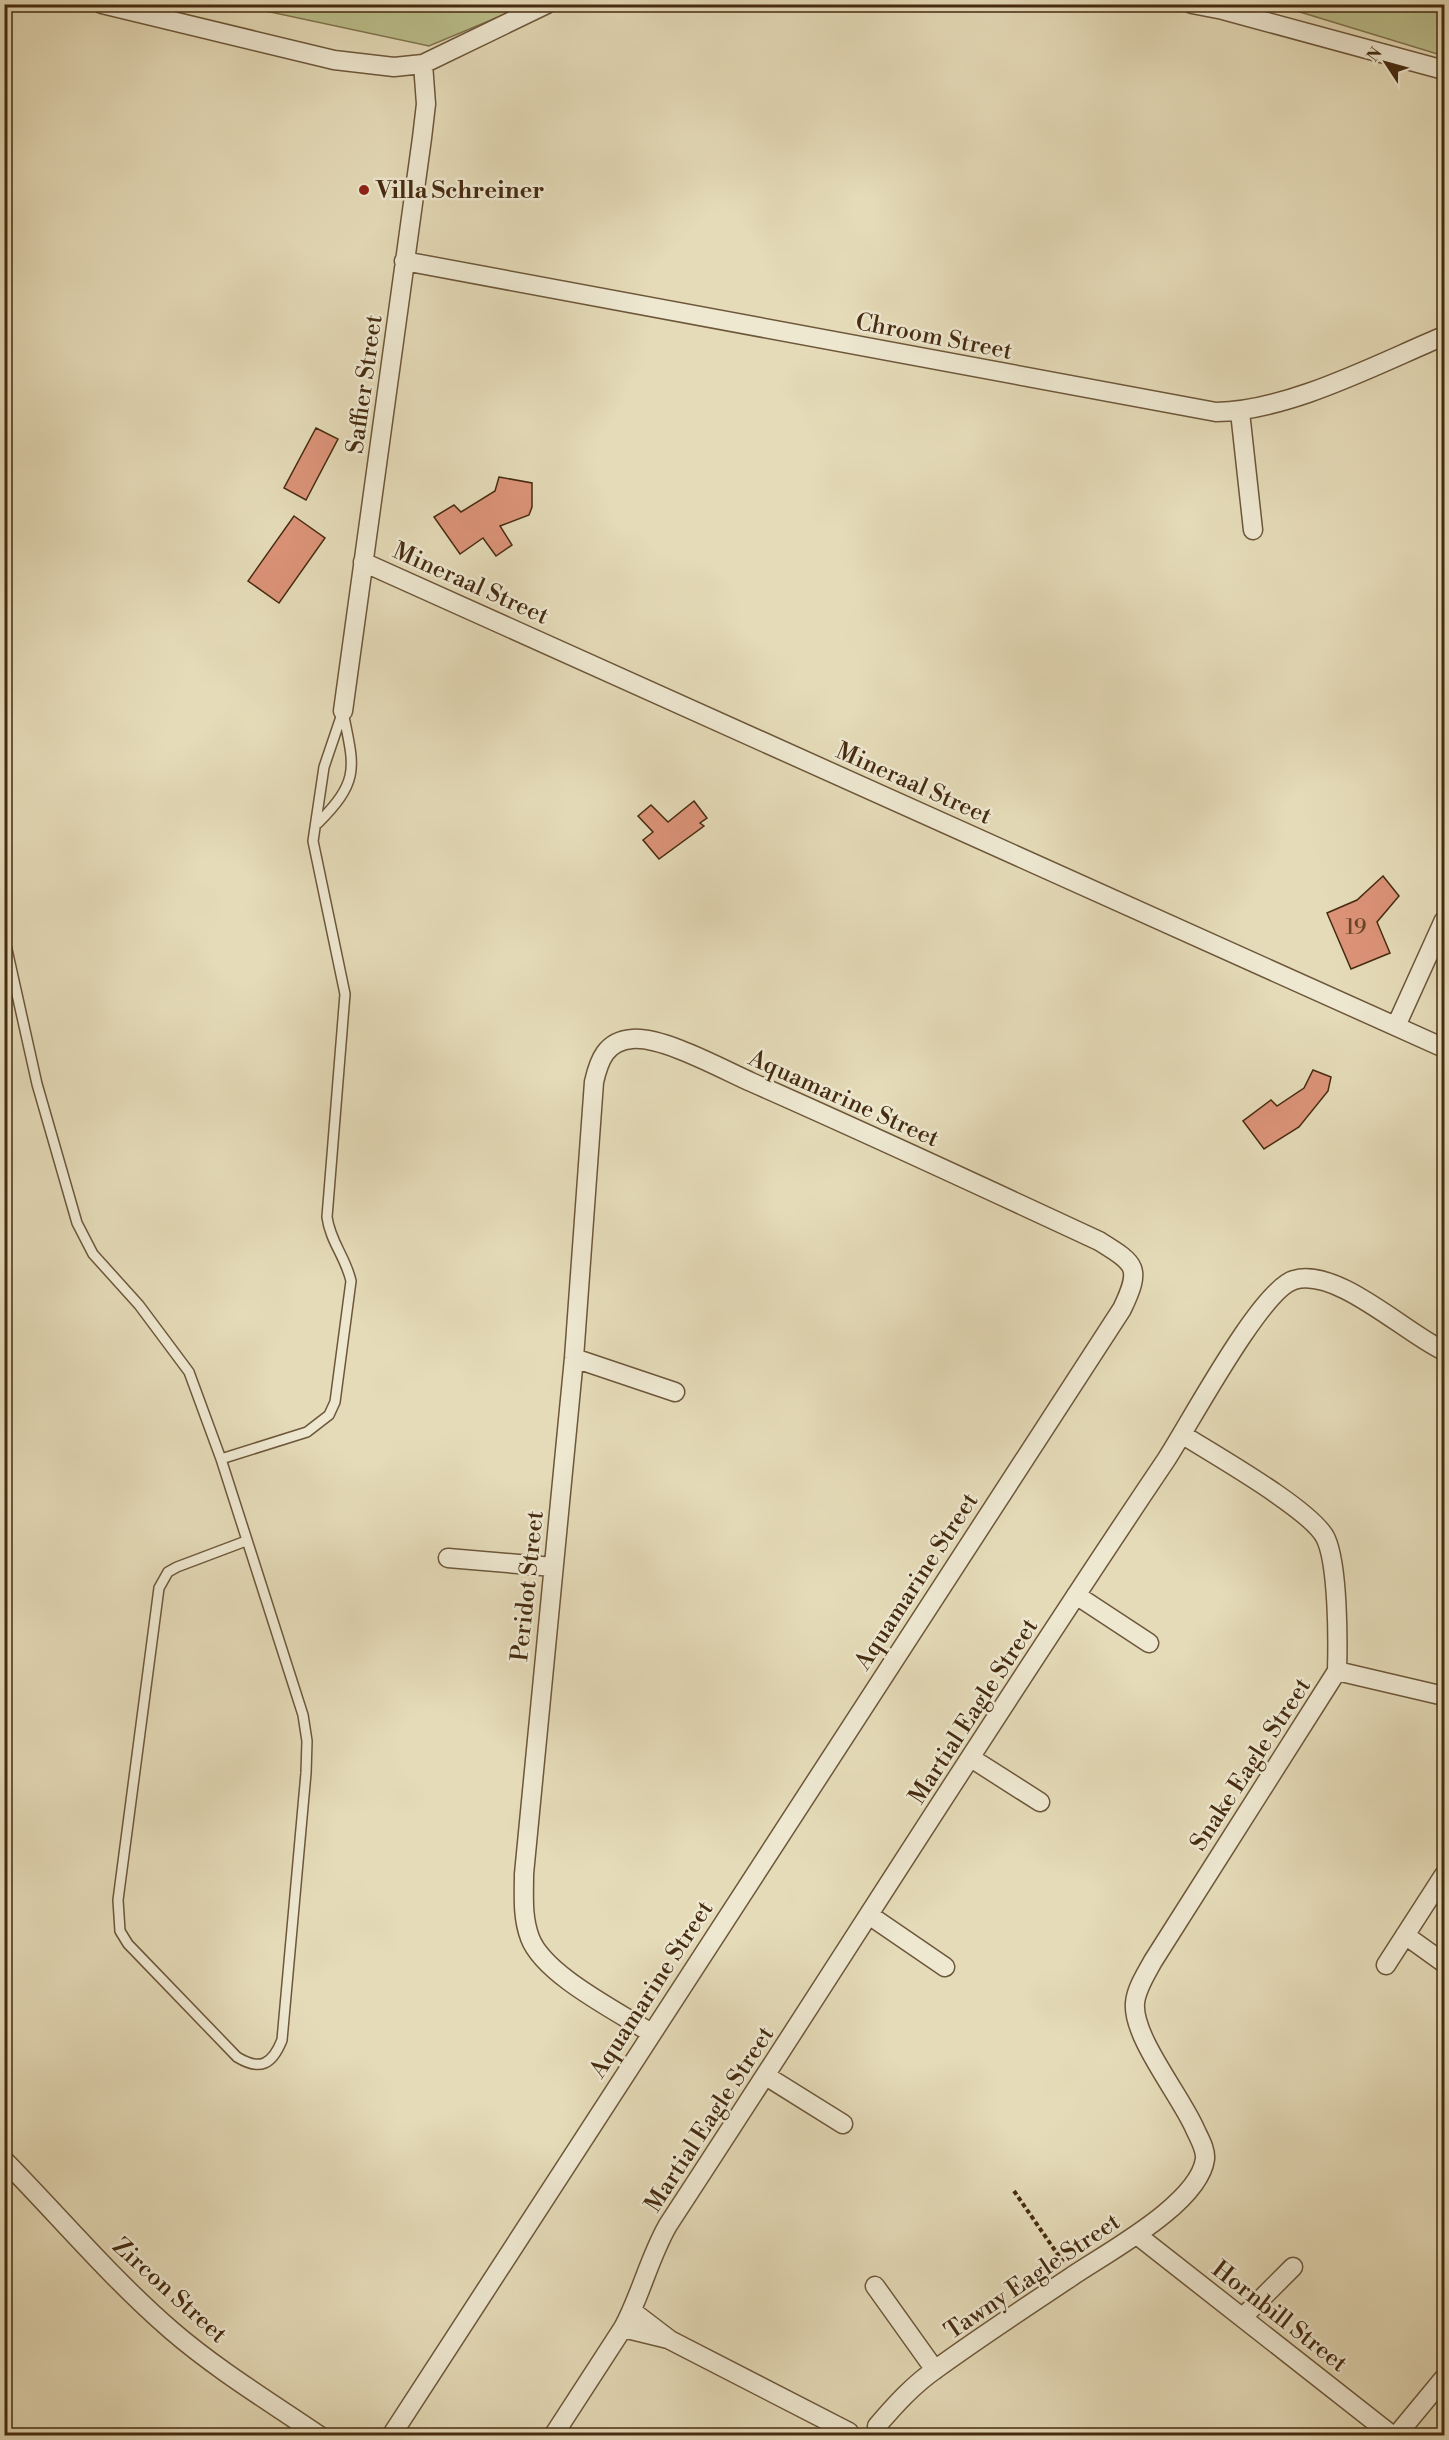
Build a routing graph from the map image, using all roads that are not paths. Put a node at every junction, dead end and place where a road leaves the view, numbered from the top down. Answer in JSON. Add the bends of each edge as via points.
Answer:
{"nodes":[{"id":1,"x":102,"y":4,"type":"edge"},
{"id":2,"x":547,"y":4,"type":"edge"},
{"id":3,"x":1192,"y":4,"type":"edge"},
{"id":4,"x":423,"y":64,"type":"junction"},
{"id":5,"x":1444,"y":70,"type":"edge"},
{"id":6,"x":404,"y":261,"type":"junction"},
{"id":7,"x":1444,"y":336,"type":"edge"},
{"id":8,"x":1240,"y":412,"type":"junction"},
{"id":9,"x":1253,"y":530,"type":"dead end"},
{"id":10,"x":363,"y":562,"type":"junction"},
{"id":11,"x":343,"y":711,"type":"junction"},
{"id":12,"x":318,"y":823,"type":"junction"},
{"id":13,"x":1444,"y":920,"type":"edge"},
{"id":14,"x":4,"y":936,"type":"edge"},
{"id":15,"x":1396,"y":1026,"type":"junction"},
{"id":16,"x":1444,"y":1048,"type":"edge"},
{"id":17,"x":594,"y":1082,"type":"joint"},
{"id":18,"x":1444,"y":1351,"type":"edge"},
{"id":19,"x":574,"y":1358,"type":"junction"},
{"id":20,"x":675,"y":1392,"type":"dead end"},
{"id":21,"x":1183,"y":1435,"type":"junction"},
{"id":22,"x":221,"y":1459,"type":"junction"},
{"id":23,"x":246,"y":1541,"type":"junction"},
{"id":24,"x":448,"y":1558,"type":"dead end"},
{"id":25,"x":553,"y":1567,"type":"junction"},
{"id":26,"x":1076,"y":1595,"type":"junction"},
{"id":27,"x":1149,"y":1643,"type":"dead end"},
{"id":28,"x":1337,"y":1671,"type":"junction"},
{"id":29,"x":1444,"y":1696,"type":"edge"},
{"id":30,"x":971,"y":1758,"type":"junction"},
{"id":31,"x":1040,"y":1802,"type":"dead end"},
{"id":32,"x":1444,"y":1875,"type":"edge"},
{"id":33,"x":869,"y":1915,"type":"junction"},
{"id":34,"x":1405,"y":1935,"type":"junction"},
{"id":35,"x":1444,"y":1962,"type":"edge"},
{"id":36,"x":1386,"y":1965,"type":"dead end"},
{"id":37,"x":945,"y":1967,"type":"dead end"},
{"id":38,"x":651,"y":2033,"type":"junction"},
{"id":39,"x":766,"y":2076,"type":"junction"},
{"id":40,"x":843,"y":2124,"type":"dead end"},
{"id":41,"x":1205,"y":2159,"type":"joint"},
{"id":42,"x":4,"y":2160,"type":"edge"},
{"id":43,"x":1137,"y":2235,"type":"junction"},
{"id":44,"x":1293,"y":2267,"type":"dead end"},
{"id":45,"x":875,"y":2286,"type":"dead end"},
{"id":46,"x":632,"y":2311,"type":"junction"},
{"id":47,"x":1243,"y":2317,"type":"junction"},
{"id":48,"x":623,"y":2328,"type":"junction"},
{"id":49,"x":670,"y":2340,"type":"junction"},
{"id":50,"x":934,"y":2370,"type":"junction"},
{"id":51,"x":1444,"y":2378,"type":"edge"},
{"id":52,"x":880,"y":2431,"type":"edge"},
{"id":53,"x":849,"y":2434,"type":"edge"},
{"id":54,"x":320,"y":2436,"type":"edge"},
{"id":55,"x":391,"y":2436,"type":"edge"},
{"id":56,"x":553,"y":2436,"type":"edge"},
{"id":57,"x":1395,"y":2436,"type":"edge"}],
"edges":[{"from":1,"to":4,"type":"street","via":[[334,60],[394,68]]},
{"from":2,"to":4,"type":"street"},
{"from":3,"to":5,"type":"street"},
{"from":4,"to":6,"type":"street","name":"Saffier Street","via":[[425,113]]},
{"from":6,"to":8,"type":"street","name":"Chroom Street","via":[[1190,409]]},
{"from":6,"to":10,"type":"street","name":"Saffier Street"},
{"from":7,"to":8,"type":"street","name":"Chroom Street","via":[[1311,391]]},
{"from":8,"to":9,"type":"street"},
{"from":10,"to":11,"type":"street","name":"Saffier Street"},
{"from":10,"to":15,"type":"street","name":"Mineraal Street"},
{"from":11,"to":12,"type":"lane","via":[[324,767]]},
{"from":11,"to":12,"type":"lane","via":[[351,752],[351,779],[337,804]]},
{"from":12,"to":22,"type":"lane","via":[[315,849],[345,994],[327,1217],[351,1281],[335,1402],[329,1415],[307,1432]]},
{"from":13,"to":15,"type":"street"},
{"from":14,"to":22,"type":"lane","via":[[37,1083],[77,1223],[93,1254],[139,1305],[189,1372]]},
{"from":15,"to":16,"type":"street","name":"Mineraal Street"},
{"from":17,"to":19,"type":"street","name":"Peridot Street"},
{"from":17,"to":38,"type":"street","name":"Aquamarine Street","via":[[601,1056],[617,1042],[644,1038],[663,1044],[1099,1241],[1124,1256],[1134,1274],[1122,1309]]},
{"from":18,"to":21,"type":"street","name":"Martial Eagle Street","via":[[1334,1284],[1312,1278],[1292,1280],[1267,1300]]},
{"from":19,"to":20,"type":"street"},
{"from":19,"to":25,"type":"street","name":"Peridot Street"},
{"from":21,"to":26,"type":"street","name":"Martial Eagle Street"},
{"from":21,"to":28,"type":"street","name":"Snake Eagle Street","via":[[1280,1497],[1326,1538],[1335,1593]]},
{"from":22,"to":23,"type":"lane"},
{"from":23,"to":23,"type":"lane","via":[[296,1689],[307,1741],[282,2040],[271,2059],[254,2065],[237,2057],[145,1964],[120,1931],[118,1920],[159,1588],[168,1572],[177,1567]]},
{"from":24,"to":25,"type":"street"},
{"from":25,"to":38,"type":"street","name":"Peridot Street","via":[[524,1874],[525,1923],[539,1954],[563,1977]]},
{"from":26,"to":27,"type":"street"},
{"from":26,"to":30,"type":"street","name":"Martial Eagle Street"},
{"from":28,"to":29,"type":"street"},
{"from":28,"to":41,"type":"street","name":"Snake Eagle Street","via":[[1153,1961],[1135,2002],[1145,2040],[1191,2119]]},
{"from":30,"to":31,"type":"street"},
{"from":30,"to":33,"type":"street","name":"Martial Eagle Street"},
{"from":32,"to":34,"type":"street"},
{"from":33,"to":37,"type":"street"},
{"from":33,"to":39,"type":"street","name":"Martial Eagle Street"},
{"from":34,"to":35,"type":"street"},
{"from":34,"to":36,"type":"street"},
{"from":38,"to":55,"type":"street","name":"Aquamarine Street"},
{"from":39,"to":40,"type":"street"},
{"from":39,"to":46,"type":"street","name":"Martial Eagle Street","via":[[660,2239]]},
{"from":41,"to":43,"type":"street","name":"Tawny Eagle Street","via":[[1193,2186]]},
{"from":42,"to":54,"type":"street","name":"Zircon Street","via":[[171,2330]]},
{"from":43,"to":47,"type":"street","name":"Hornbill Street"},
{"from":43,"to":50,"type":"street","name":"Tawny Eagle Street"},
{"from":44,"to":47,"type":"street"},
{"from":45,"to":50,"type":"street"},
{"from":46,"to":48,"type":"street","name":"Martial Eagle Street"},
{"from":46,"to":49,"type":"street"},
{"from":47,"to":57,"type":"street","name":"Hornbill Street"},
{"from":48,"to":49,"type":"street"},
{"from":48,"to":56,"type":"street","name":"Martial Eagle Street"},
{"from":49,"to":53,"type":"street"},
{"from":50,"to":52,"type":"street","name":"Tawny Eagle Street","via":[[906,2394]]},
{"from":51,"to":57,"type":"street"},
{"from":52,"to":53,"type":"street","via":[[872,2423],[859,2423]]}]}
